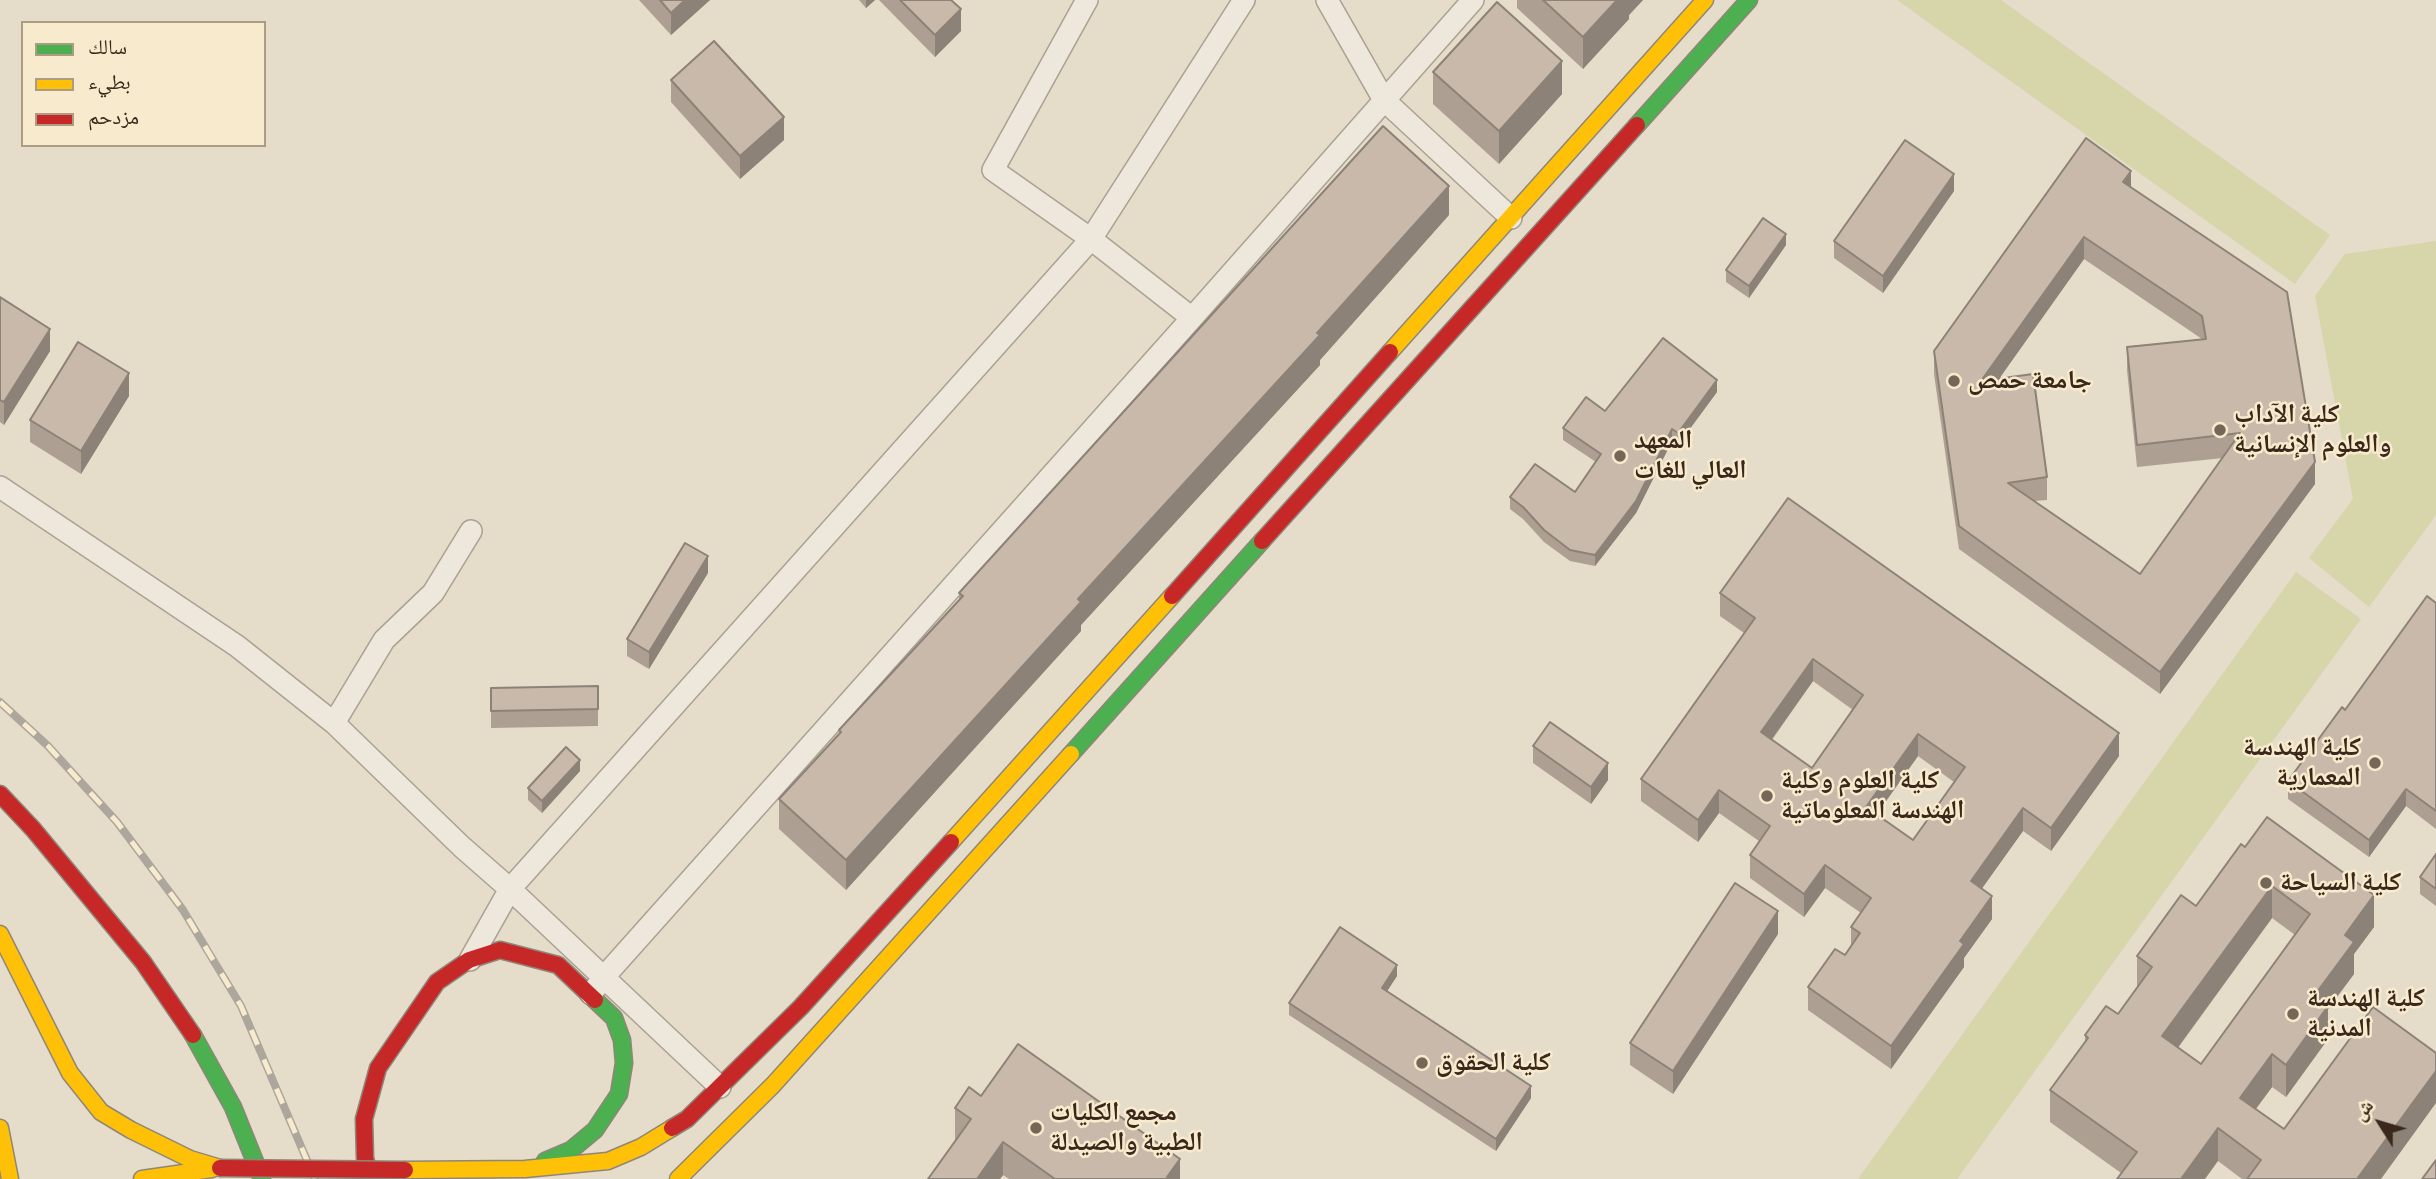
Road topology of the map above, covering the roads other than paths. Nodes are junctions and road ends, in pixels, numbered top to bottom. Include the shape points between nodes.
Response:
1 (1087, 0) edge
2 (1244, 0) edge
3 (1327, 0) edge
4 (1473, 0) edge
5 (1705, 0) edge
6 (1748, 0) edge
7 (1384, 100) junction
8 (1511, 218) junction
9 (1091, 239) junction
10 (1192, 318) junction
11 (0, 487) edge
12 (471, 531) dead end
13 (334, 723) junction
14 (0, 794) edge
15 (510, 889) junction
16 (0, 934) edge
17 (469, 960) junction
18 (597, 986) junction
19 (720, 1087) junction
20 (0, 1128) edge
21 (705, 1152) junction
22 (220, 1168) junction
23 (525, 1169) junction
24 (10, 1179) edge
25 (142, 1179) edge
26 (262, 1179) edge
27 (370, 1179) edge
28 (678, 1179) edge
29 (698, 1179) edge

1 - 9 street via 993,170
2 - 9 street
3 - 7 street
4 - 7 street
5 - 8 main road
6 - 21 main road via 773,1085
7 - 8 street
7 - 10 street
8 - 19 main road via 801,1007
9 - 10 street
9 - 15 street
10 - 18 street
11 - 13 street via 237,646
12 - 13 street via 433,593 384,640
13 - 15 street
14 - 26 main road via 143,962 188,1027 233,1107
15 - 17 street
15 - 18 street
16 - 22 main road via 70,1073 101,1112 190,1159
17 - 18 main road via 500,950 558,965
17 - 27 main road via 437,982 378,1068 364,1119
18 - 19 street
18 - 23 main road via 622,1040 619,1094 595,1130 571,1150
19 - 23 main road via 687,1119 608,1161
20 - 24 main road
21 - 28 main road
21 - 29 main road
22 - 23 main road, bridge
22 - 25 main road

